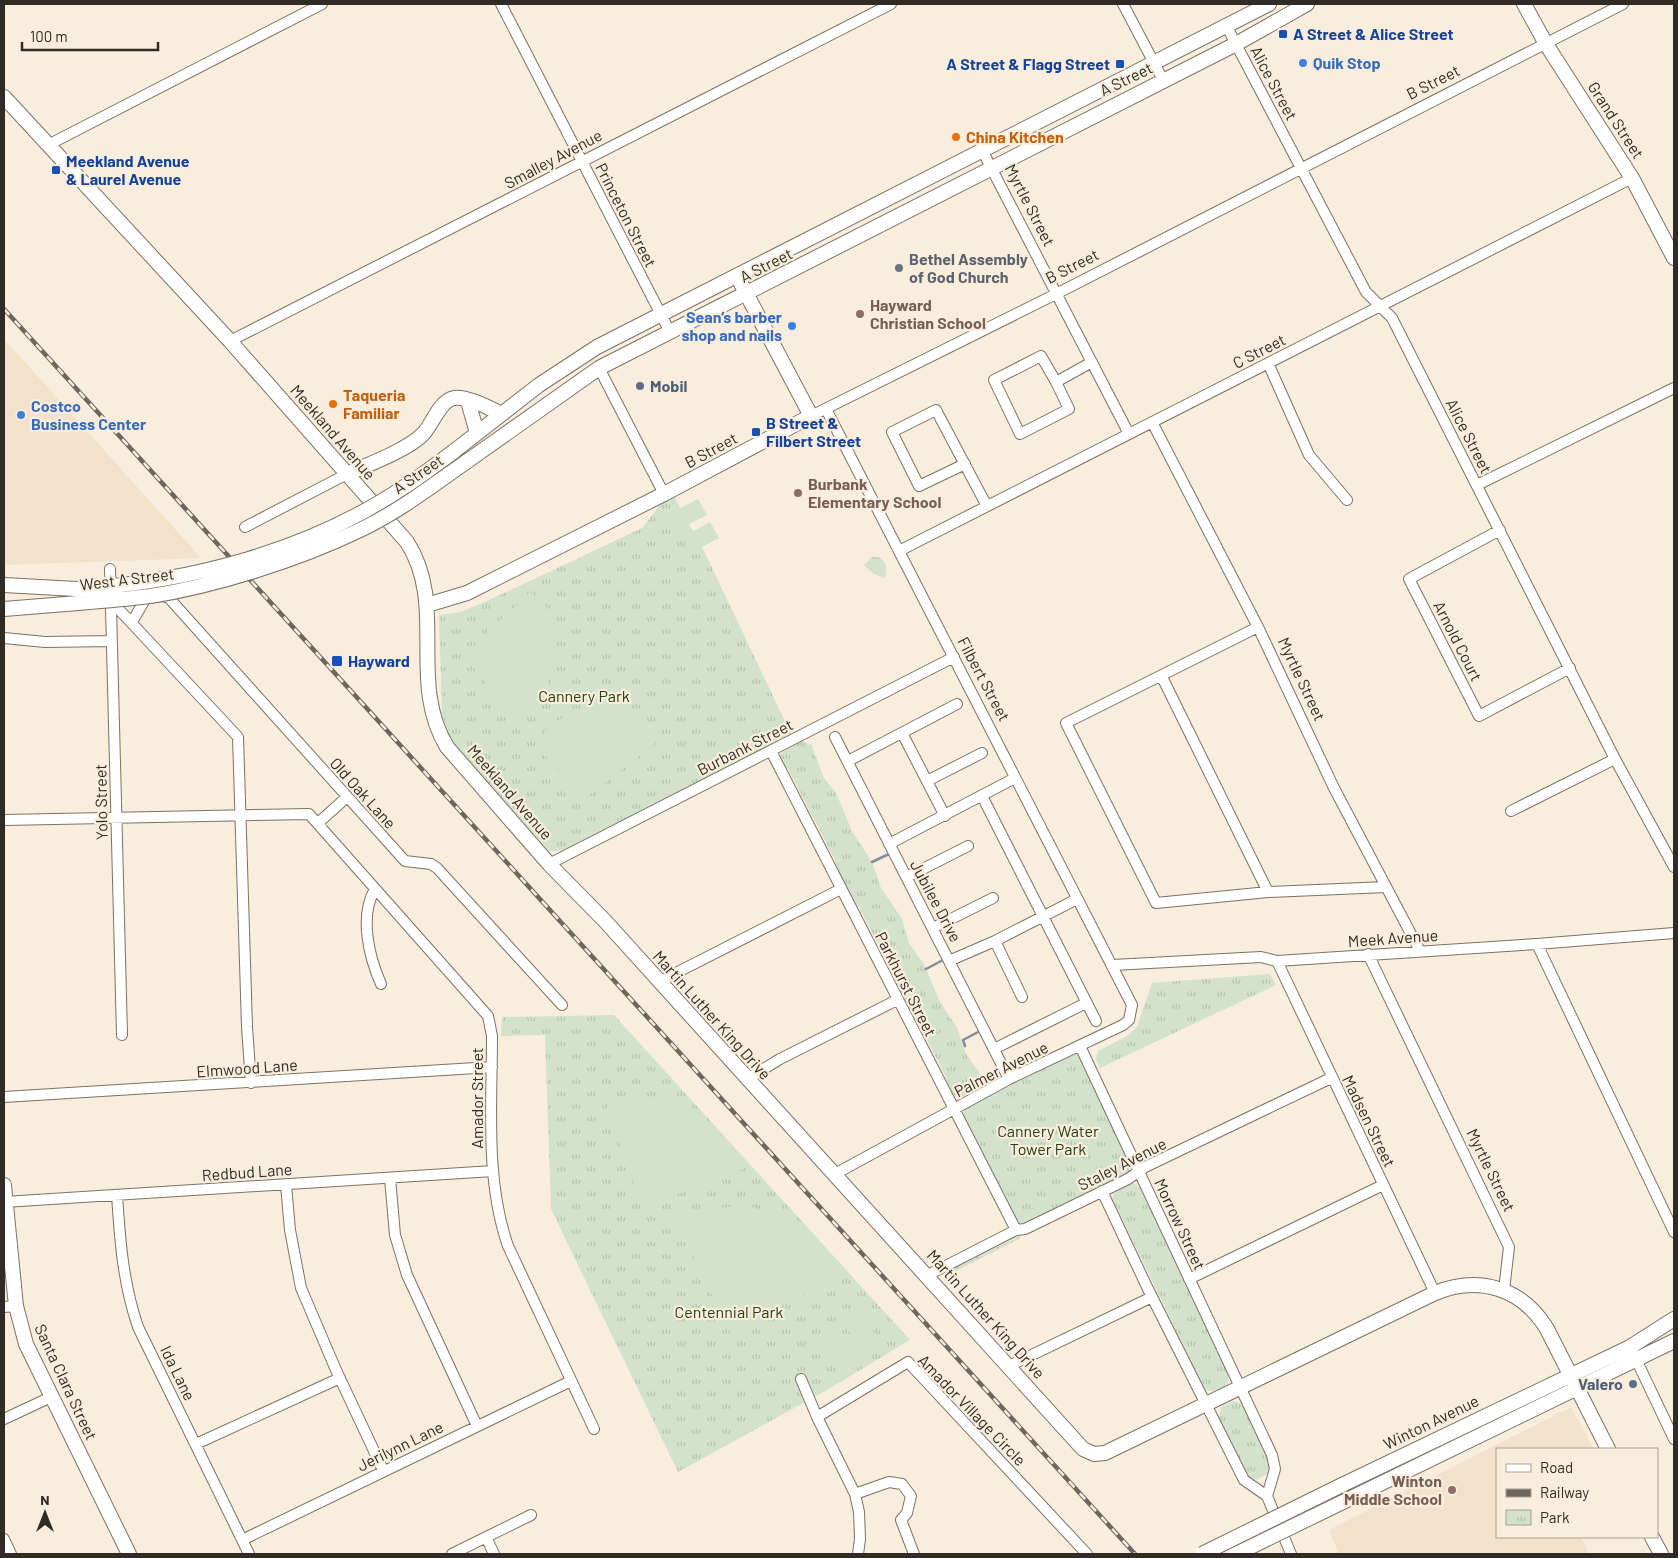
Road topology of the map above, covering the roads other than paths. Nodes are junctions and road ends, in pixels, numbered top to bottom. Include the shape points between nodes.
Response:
1 (322, 4) edge
2 (501, 4) edge
3 (891, 4) edge
4 (1123, 4) edge
5 (1269, 4) edge
6 (1307, 4) edge
7 (1524, 4) edge
8 (1623, 4) edge
9 (1226, 27) junction
10 (1236, 44) junction
11 (1546, 44) junction
12 (1154, 64) junction
13 (1163, 80) junction
14 (4, 96) edge
15 (48, 145) junction
16 (983, 152) junction
17 (581, 161) junction
18 (992, 168) junction
19 (1302, 168) junction
20 (1632, 178) junction
21 (1674, 258) edge
22 (737, 276) junction
23 (746, 294) junction
24 (1056, 294) junction
25 (1379, 306) junction
26 (659, 314) junction
27 (670, 332) junction
28 (230, 341) junction
29 (1092, 362) junction
30 (1268, 363) junction
31 (599, 368) junction
32 (1056, 382) junction
33 (1674, 388) edge
34 (468, 401) junction
35 (826, 409) junction
36 (501, 414) junction
37 (811, 416) junction
38 (1152, 422) junction
39 (477, 433) junction
40 (1129, 434) junction
41 (965, 464) junction
42 (347, 474) junction
43 (1477, 485) junction
44 (664, 494) junction
45 (1347, 500) dead end
46 (987, 506) junction
47 (246, 527) dead end
48 (1500, 530) junction
49 (899, 551) junction
50 (249, 565) junction
51 (110, 569) dead end
52 (4, 584) edge
53 (77, 596) junction
54 (146, 598) junction
55 (111, 601) junction
56 (427, 605) junction
57 (4, 609) edge
58 (132, 622) junction
59 (1258, 627) junction
60 (4, 638) edge
61 (112, 640) junction
62 (954, 657) junction
63 (1570, 668) junction
64 (1162, 677) junction
65 (957, 704) dead end
66 (902, 733) junction
67 (835, 737) dead end
68 (770, 751) junction
69 (982, 753) dead end
70 (1615, 759) junction
71 (848, 761) junction
72 (1015, 778) junction
73 (926, 781) junction
74 (982, 796) junction
75 (347, 797) junction
76 (1511, 811) dead end
77 (242, 816) junction
78 (945, 816) junction
79 (116, 819) junction
80 (4, 820) edge
81 (318, 823) junction
82 (889, 844) junction
83 (968, 846) dead end
84 (549, 864) junction
85 (1674, 867) edge
86 (907, 877) junction
87 (375, 888) junction
88 (841, 888) junction
89 (1386, 888) junction
90 (1268, 892) junction
91 (993, 898) dead end
92 (1077, 898) junction
93 (1043, 917) junction
94 (933, 928) junction
95 (1674, 932) edge
96 (995, 941) junction
97 (1537, 944) junction
98 (1420, 951) junction
99 (1368, 954) junction
100 (950, 960) junction
101 (1277, 961) junction
102 (1113, 965) junction
103 (381, 984) dead end
104 (660, 984) junction
105 (1022, 996) dead end
106 (897, 1000) junction
107 (1086, 1003) junction
108 (562, 1005) dead end
109 (1096, 1021) dead end
110 (122, 1035) dead end
111 (1080, 1046) junction
112 (994, 1049) junction
113 (492, 1067) junction
114 (1331, 1078) junction
115 (747, 1079) junction
116 (1009, 1079) junction
117 (252, 1082) junction
118 (4, 1097) edge
119 (955, 1110) junction
120 (493, 1171) junction
121 (1139, 1172) junction
122 (835, 1174) junction
123 (390, 1178) junction
124 (4, 1185) edge
125 (286, 1185) junction
126 (1383, 1185) junction
127 (1102, 1191) junction
128 (117, 1195) junction
129 (5, 1202) edge
130 (1016, 1230) junction
131 (1674, 1232) edge
132 (928, 1275) junction
133 (1189, 1279) junction
134 (1504, 1290) junction
135 (1435, 1293) junction
136 (1152, 1297) junction
137 (10, 1306) edge
138 (1674, 1319) edge
139 (1674, 1341) edge
140 (1630, 1347) junction
141 (1637, 1361) junction
142 (1009, 1366) junction
143 (1572, 1375) junction
144 (340, 1378) junction
145 (801, 1379) dead end
146 (571, 1381) junction
147 (1240, 1387) junction
148 (1578, 1388) junction
149 (51, 1397) junction
150 (1206, 1404) junction
151 (817, 1417) junction
152 (4, 1420) edge
153 (477, 1426) junction
154 (594, 1429) dead end
155 (1674, 1439) edge
156 (196, 1444) junction
157 (1608, 1448) edge
158 (383, 1470) junction
159 (855, 1494) junction
160 (1267, 1496) junction
161 (531, 1515) dead end
162 (486, 1537) junction
163 (1653, 1538) edge
164 (4, 1539) edge
165 (242, 1540) junction
166 (11, 1554) edge
167 (129, 1554) edge
168 (249, 1554) edge
169 (452, 1554) edge
170 (494, 1554) edge
171 (858, 1554) edge
172 (914, 1554) edge
173 (1087, 1554) edge
174 (1202, 1554) edge
175 (1236, 1554) edge
176 (1291, 1554) edge
177 (1661, 1554) edge

1 - 15 street
2 - 17 street, Princeton Street
3 - 17 street, Smalley Avenue
4 - 12 street
5 - 9 main road, A Street
6 - 10 main road, A Street
7 - 11 main road, Grand Street
8 - 11 street, B Street
9 - 10 street, Alice Street
9 - 12 main road, A Street
10 - 13 main road, A Street
10 - 19 street, Alice Street
11 - 19 street, B Street
11 - 20 main road, Grand Street
12 - 13 street
12 - 16 main road, A Street
13 - 18 main road, A Street
14 - 15 main road, Meekland Avenue
15 - 28 main road, Meekland Avenue
16 - 18 street, Myrtle Street
16 - 22 main road, A Street
17 - 26 street, Princeton Street
17 - 28 street, Smalley Avenue
18 - 23 main road, A Street
18 - 24 street, Myrtle Street
19 - 24 street, B Street
19 - 25 street, Alice Street via 1366,292
20 - 21 main road, Grand Street
20 - 25 street, C Street
22 - 23 main road
22 - 26 main road, A Street
23 - 27 main road, A Street
23 - 37 main road
24 - 29 street, Myrtle Street
24 - 35 street, B Street
25 - 30 street, C Street
25 - 43 street, Alice Street via 1392,318
26 - 27 street, Princeton Street
26 - 36 main road, A Street via 596,347
27 - 31 main road, A Street
28 - 42 main road, Meekland Avenue
29 - 32 street
29 - 40 street, Myrtle Street
30 - 38 street, C Street
30 - 45 street via 1309,455
31 - 44 street
31 - 50 main road, A Street, bridge via 413,499 360,530
32 - 32 street via 1041,356 994,380 1020,434 1069,409
33 - 43 street
34 - 36 main road, A Street
34 - 39 main road
34 - 42 main road, A Street via 450,399 414,442
35 - 37 street, B Street
35 - 49 street, Filbert Street
36 - 39 main road, A Street
37 - 44 main road, B Street
38 - 40 street, C Street
38 - 59 street, Myrtle Street
39 - 50 main road, A Street, bridge via 406,486 349,519
40 - 46 street, C Street
41 - 41 street via 936,410 892,432 919,486
41 - 46 street
42 - 47 street, A Street
42 - 56 main road, Meekland Avenue via 413,552 425,587
43 - 48 street, Alice Street
44 - 56 main road, B Street via 467,593
46 - 49 street, C Street
48 - 63 street, Alice Street
48 - 63 street, Arnold Court via 1409,578 1479,716
49 - 62 street, Filbert Street
50 - 53 main road, West A Street, bridge
51 - 55 street, Yolo Street
52 - 53 main road, West A Street
53 - 57 main road, West A Street
54 - 55 street, Old Oak Lane
54 - 58 street
54 - 75 street, Old Oak Lane via 169,598
55 - 58 street
55 - 61 street, Yolo Street
56 - 84 main road, Meekland Avenue via 427,689 438,733 475,781
58 - 77 street via 238,738
59 - 64 street
59 - 89 street, Myrtle Street via 1310,740
60 - 61 street via 45,642
61 - 79 street, Yolo Street
62 - 68 street, Burbank Street
62 - 72 street, Filbert Street
63 - 70 street, Alice Street
64 - 90 street
64 - 90 street via 1066,724 1156,903
65 - 66 street
66 - 71 street
66 - 73 street
67 - 71 street, Jubilee Drive
68 - 84 street, Burbank Street
68 - 88 street, Parkhurst Street
69 - 73 street
70 - 76 street
70 - 85 street, Alice Street
71 - 82 street, Jubilee Drive
72 - 74 street
72 - 92 street, Filbert Street
73 - 78 street
74 - 78 street
74 - 93 street
75 - 81 street
75 - 108 street, Old Oak Lane via 405,861 431,864 437,868
77 - 79 street
77 - 81 street, Amador Street via 309,814
77 - 117 street via 247,1027
78 - 82 street
79 - 80 street
79 - 110 street, Yolo Street
81 - 87 street, Amador Street
82 - 86 street, Jubilee Drive
83 - 86 street
84 - 104 main road, Martin Luther King Drive
86 - 94 street, Jubilee Drive
87 - 103 street via 369,902 368,937 371,959
87 - 113 street, Amador Street via 488,1016
88 - 104 street
88 - 106 street, Parkhurst Street
89 - 90 street
89 - 98 street, Myrtle Street
91 - 94 street
92 - 93 street
92 - 102 street, Filbert Street
93 - 96 street
93 - 107 street
94 - 100 street, Jubilee Drive
95 - 97 street, Meek Avenue
96 - 100 street
96 - 105 street
97 - 98 street, Meek Avenue
97 - 131 street
98 - 99 street, Meek Avenue
99 - 101 street, Meek Avenue
99 - 134 street, Myrtle Street via 1509,1247
100 - 112 street, Jubilee Drive
101 - 102 street, Meek Avenue via 1261,957
101 - 114 street, Madsen Street
102 - 111 street, Palmer Avenue via 1131,1001 1131,1016 1123,1025
104 - 115 main road, Martin Luther King Drive
106 - 115 street
106 - 119 street, Parkhurst Street
107 - 109 street
107 - 112 street
111 - 116 street, Palmer Avenue
111 - 121 street, Morrow Street
112 - 116 street, Jubilee Drive
113 - 117 street, Elmwood Lane
113 - 120 street, Amador Street
114 - 121 street, Staley Avenue
114 - 126 street, Madsen Street
115 - 122 main road, Martin Luther King Drive
116 - 119 street, Palmer Avenue
117 - 118 street, Elmwood Lane
119 - 122 street, Palmer Avenue
119 - 130 street, Parkhurst Street
120 - 123 street, Redbud Lane
120 - 146 street, Amador Street via 498,1215 508,1246
121 - 127 street, Staley Avenue
121 - 133 street, Morrow Street
122 - 132 main road, Martin Luther King Drive
123 - 125 street, Redbud Lane
123 - 153 street via 395,1235 406,1275
124 - 129 main road, Santa Clara Street
125 - 128 street, Redbud Lane
125 - 144 street via 290,1230 301,1288
126 - 133 street
126 - 135 street, Madsen Street
127 - 130 street, Staley Avenue via 1025,1229
127 - 136 street
128 - 129 street, Redbud Lane
128 - 156 street, Ida Lane via 120,1246 128,1296 138,1327
129 - 137 main road, Santa Clara Street
130 - 132 street, Staley Avenue
132 - 142 main road, Martin Luther King Drive
133 - 147 street, Morrow Street
134 - 135 main road, Martin Luther King Drive via 1470,1284
134 - 143 main road via 1537,1314
135 - 147 main road, Martin Luther King Drive
136 - 142 street
136 - 150 street
137 - 149 main road, Santa Clara Street
138 - 140 main road, Winton Avenue
139 - 141 main road, Winton Avenue
140 - 141 street
140 - 143 main road, Winton Avenue
141 - 148 main road, Winton Avenue
141 - 155 street
142 - 150 main road, Martin Luther King Drive via 1083,1449 1094,1454 1105,1454
143 - 148 main road
143 - 174 main road, Winton Avenue, bridge
144 - 156 street
144 - 158 street
145 - 151 street
146 - 153 street, Jerilynn Lane
146 - 154 street, Amador Street
147 - 150 main road, Martin Luther King Drive
147 - 160 street, Morrow Street via 1272,1455 1274,1469
148 - 157 main road
148 - 175 main road, Winton Avenue, bridge
149 - 152 street
149 - 167 main road, Santa Clara Street
150 - 160 street via 1244,1480
151 - 159 street
151 - 173 street, Amador Village Circle via 908,1362
153 - 158 street, Jerilynn Lane
156 - 165 street, Ida Lane
158 - 165 street, Jerilynn Lane
159 - 171 street via 859,1512
159 - 172 street via 889,1482 902,1484 910,1496 908,1513 901,1520 902,1527
160 - 176 street
161 - 162 street
162 - 169 street
162 - 170 street
163 - 177 main road
164 - 166 street
165 - 168 street, Ida Lane

